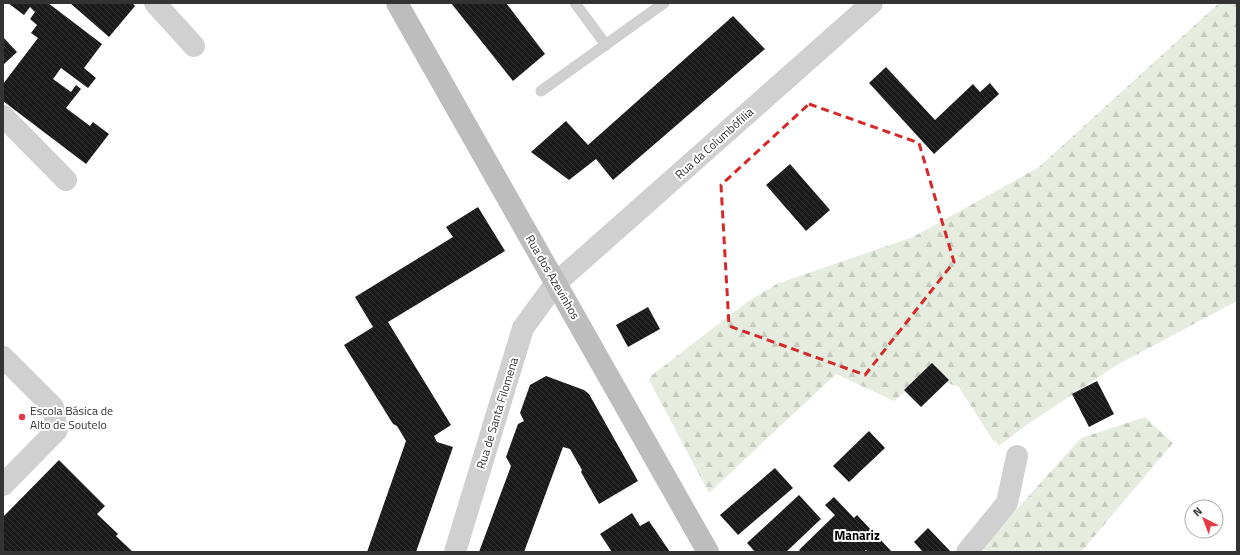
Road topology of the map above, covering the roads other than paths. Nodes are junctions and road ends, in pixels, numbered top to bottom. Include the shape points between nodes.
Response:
1 (155, 3) edge
2 (397, 3) edge
3 (575, 3) edge
4 (664, 3) edge
5 (872, 3) edge
6 (606, 45) junction
7 (194, 46) dead end
8 (541, 91) dead end
9 (3, 116) edge
10 (66, 180) dead end
11 (556, 283) junction
12 (3, 357) edge
13 (1017, 456) dead end
14 (3, 484) edge
15 (455, 552) edge
16 (708, 552) edge
17 (967, 552) edge

1 - 7 street
2 - 11 street, Rua dos Azevinhos
3 - 6 lane
4 - 6 lane
5 - 11 street, Rua da Columbófilia
6 - 8 lane
9 - 10 street
11 - 15 street, Rua de Santa Filomena via 523,328
11 - 16 street, Rua dos Azevinhos
12 - 14 street via 53,407 57,430
13 - 17 street via 1007,503

